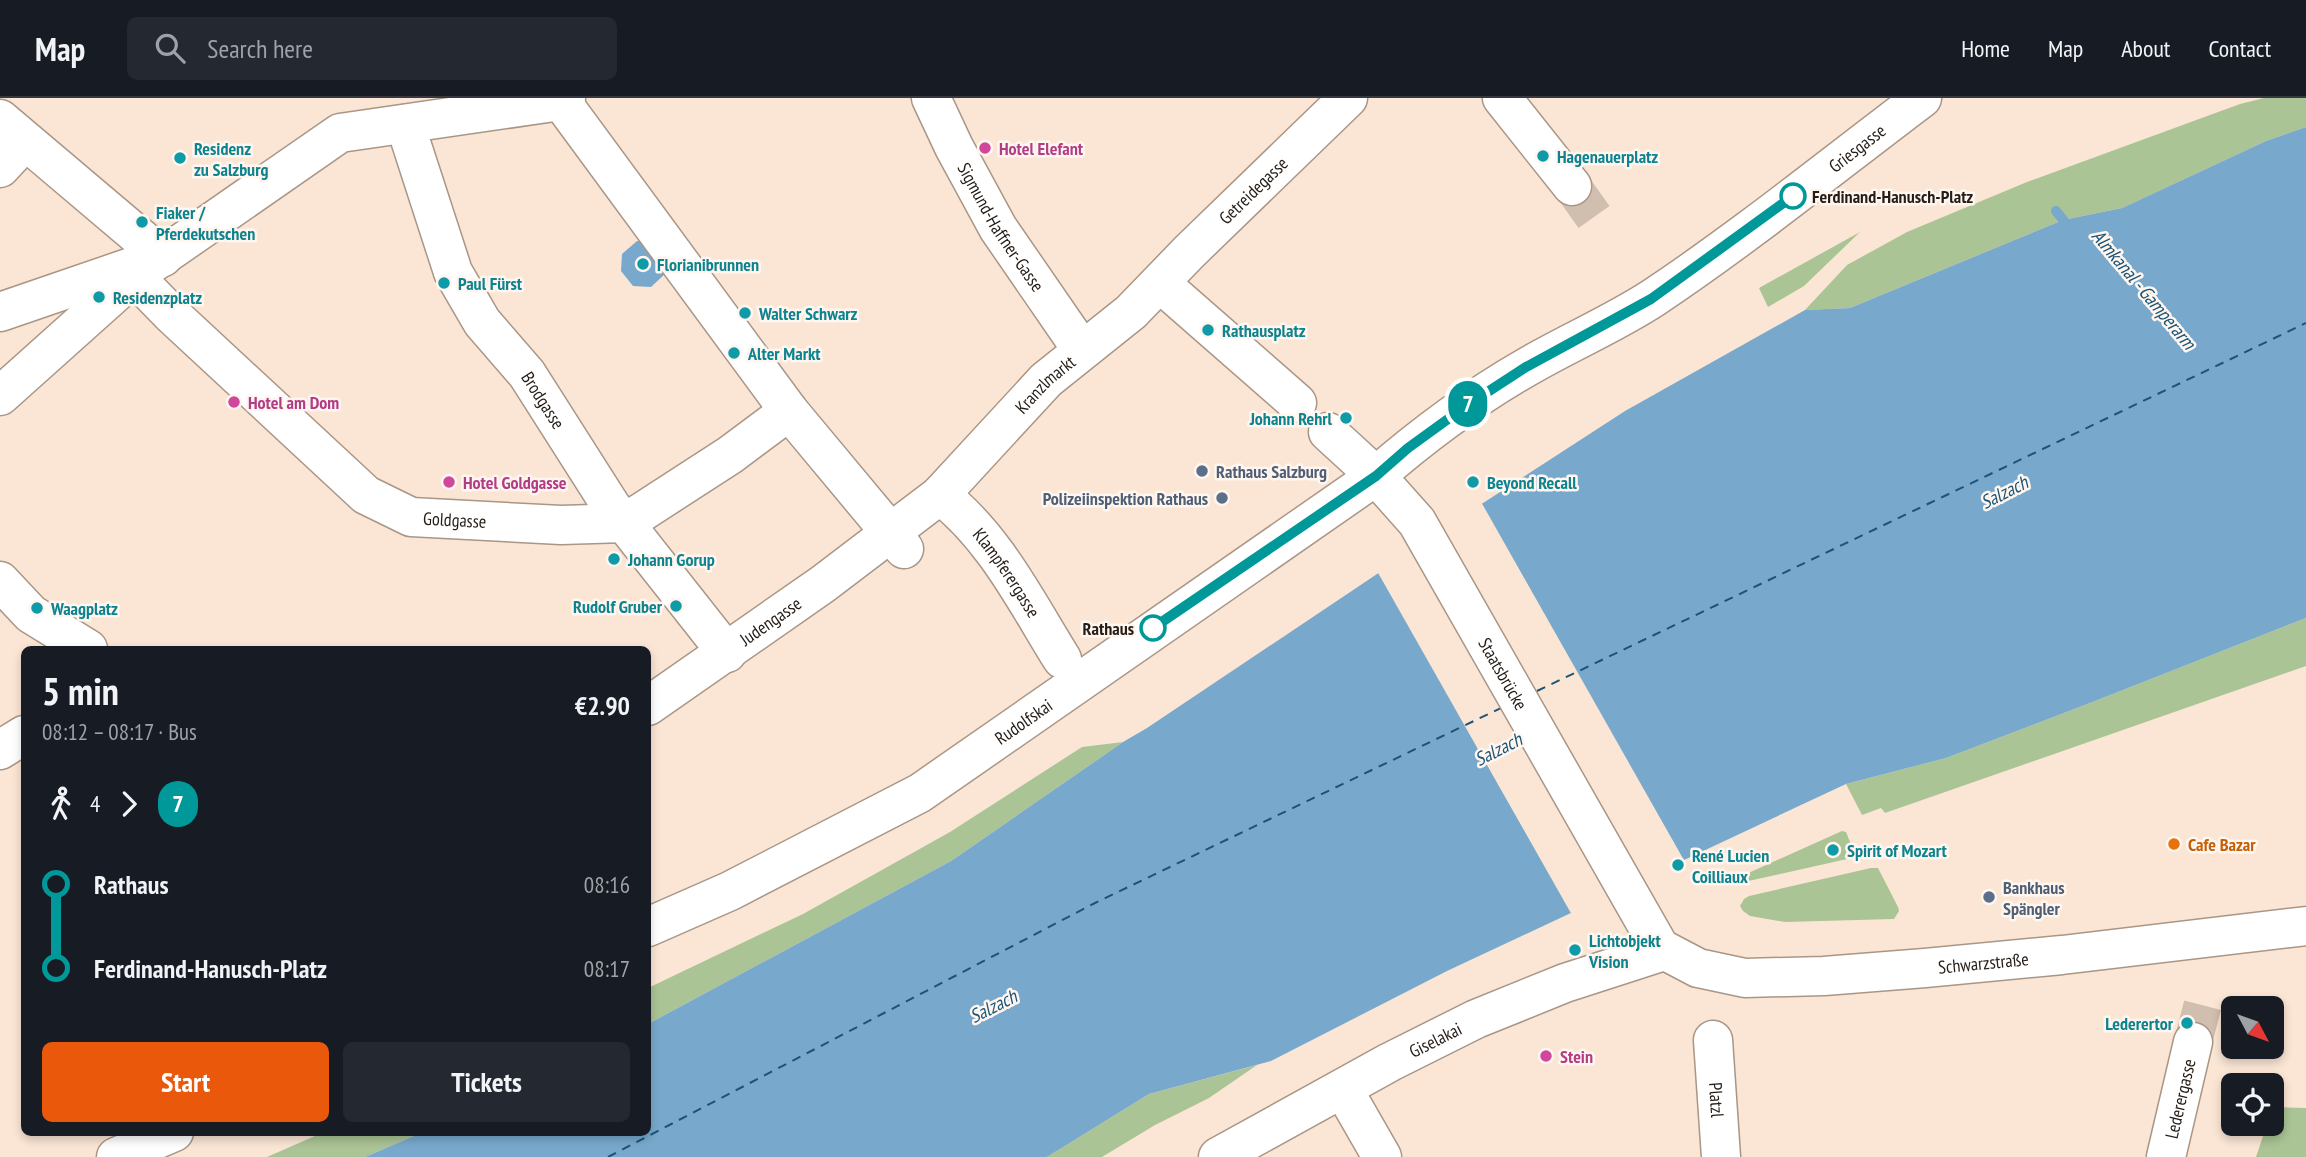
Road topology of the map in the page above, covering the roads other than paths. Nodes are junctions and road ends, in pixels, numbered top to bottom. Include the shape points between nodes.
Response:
1 (931, 98) edge
2 (1348, 98) edge
3 (1502, 98) edge
4 (1920, 99) edge
5 (564, 100) edge
6 (405, 124) junction
7 (8, 143) edge
8 (1572, 187) tunnel mouth
9 (148, 267) junction
10 (1160, 283) junction
11 (0, 312) edge
12 (1082, 350) junction
13 (0, 396) edge
14 (1297, 403) dead end
15 (789, 411) junction
16 (1328, 432) dead end
17 (1376, 476) junction
18 (940, 495) junction
19 (625, 523) junction
20 (898, 541) junction
21 (0, 582) edge
22 (83, 646) edge
23 (727, 653) junction
24 (1062, 660) dead end
25 (651, 704) edge
26 (21, 737) edge
27 (0, 750) edge
28 (651, 926) edge
29 (2306, 926) edge
30 (1664, 951) junction
31 (1713, 1040) dead end
32 (2193, 1042) tunnel mouth
33 (1343, 1088) junction
34 (165, 1136) edge
35 (116, 1157) edge
36 (1218, 1157) edge
37 (1382, 1157) edge
38 (1721, 1157) edge
39 (2166, 1157) edge

1 - 12 street, Sigmund-Haffner-Gasse via 998,228
2 - 10 street, Getreidegasse
3 - 8 street
4 - 17 street, Griesgasse via 1651,299 1526,367 1408,448
5 - 6 street
5 - 15 street
6 - 9 street via 340,133
6 - 19 street, Brodgasse via 453,272 482,322 527,374
7 - 9 street
9 - 11 street
9 - 13 street
9 - 19 street, Goldgasse via 181,324 366,495 411,517 561,525
10 - 12 street, Kranzlmarkt
10 - 14 street
12 - 18 street, Kranzlmarkt via 1046,380
15 - 19 street
15 - 20 street
16 - 17 street
17 - 28 street, Rudolfskai via 920,793 730,891
17 - 30 street, Staatsbrücke via 1417,522
18 - 20 street
18 - 24 street, Klampferergasse via 958,509 996,555
19 - 23 street, Brodgasse
20 - 23 street, Judengasse
21 - 22 street via 31,614
23 - 25 street, Judengasse
26 - 27 street
29 - 30 street, Schwarzstraße via 2049,956 1811,976 1745,978 1698,968
30 - 33 street, Giselakai via 1505,1006
31 - 38 street, Platzl
32 - 39 street, Lederergasse
33 - 36 street, Giselakai
33 - 37 street
34 - 35 street

